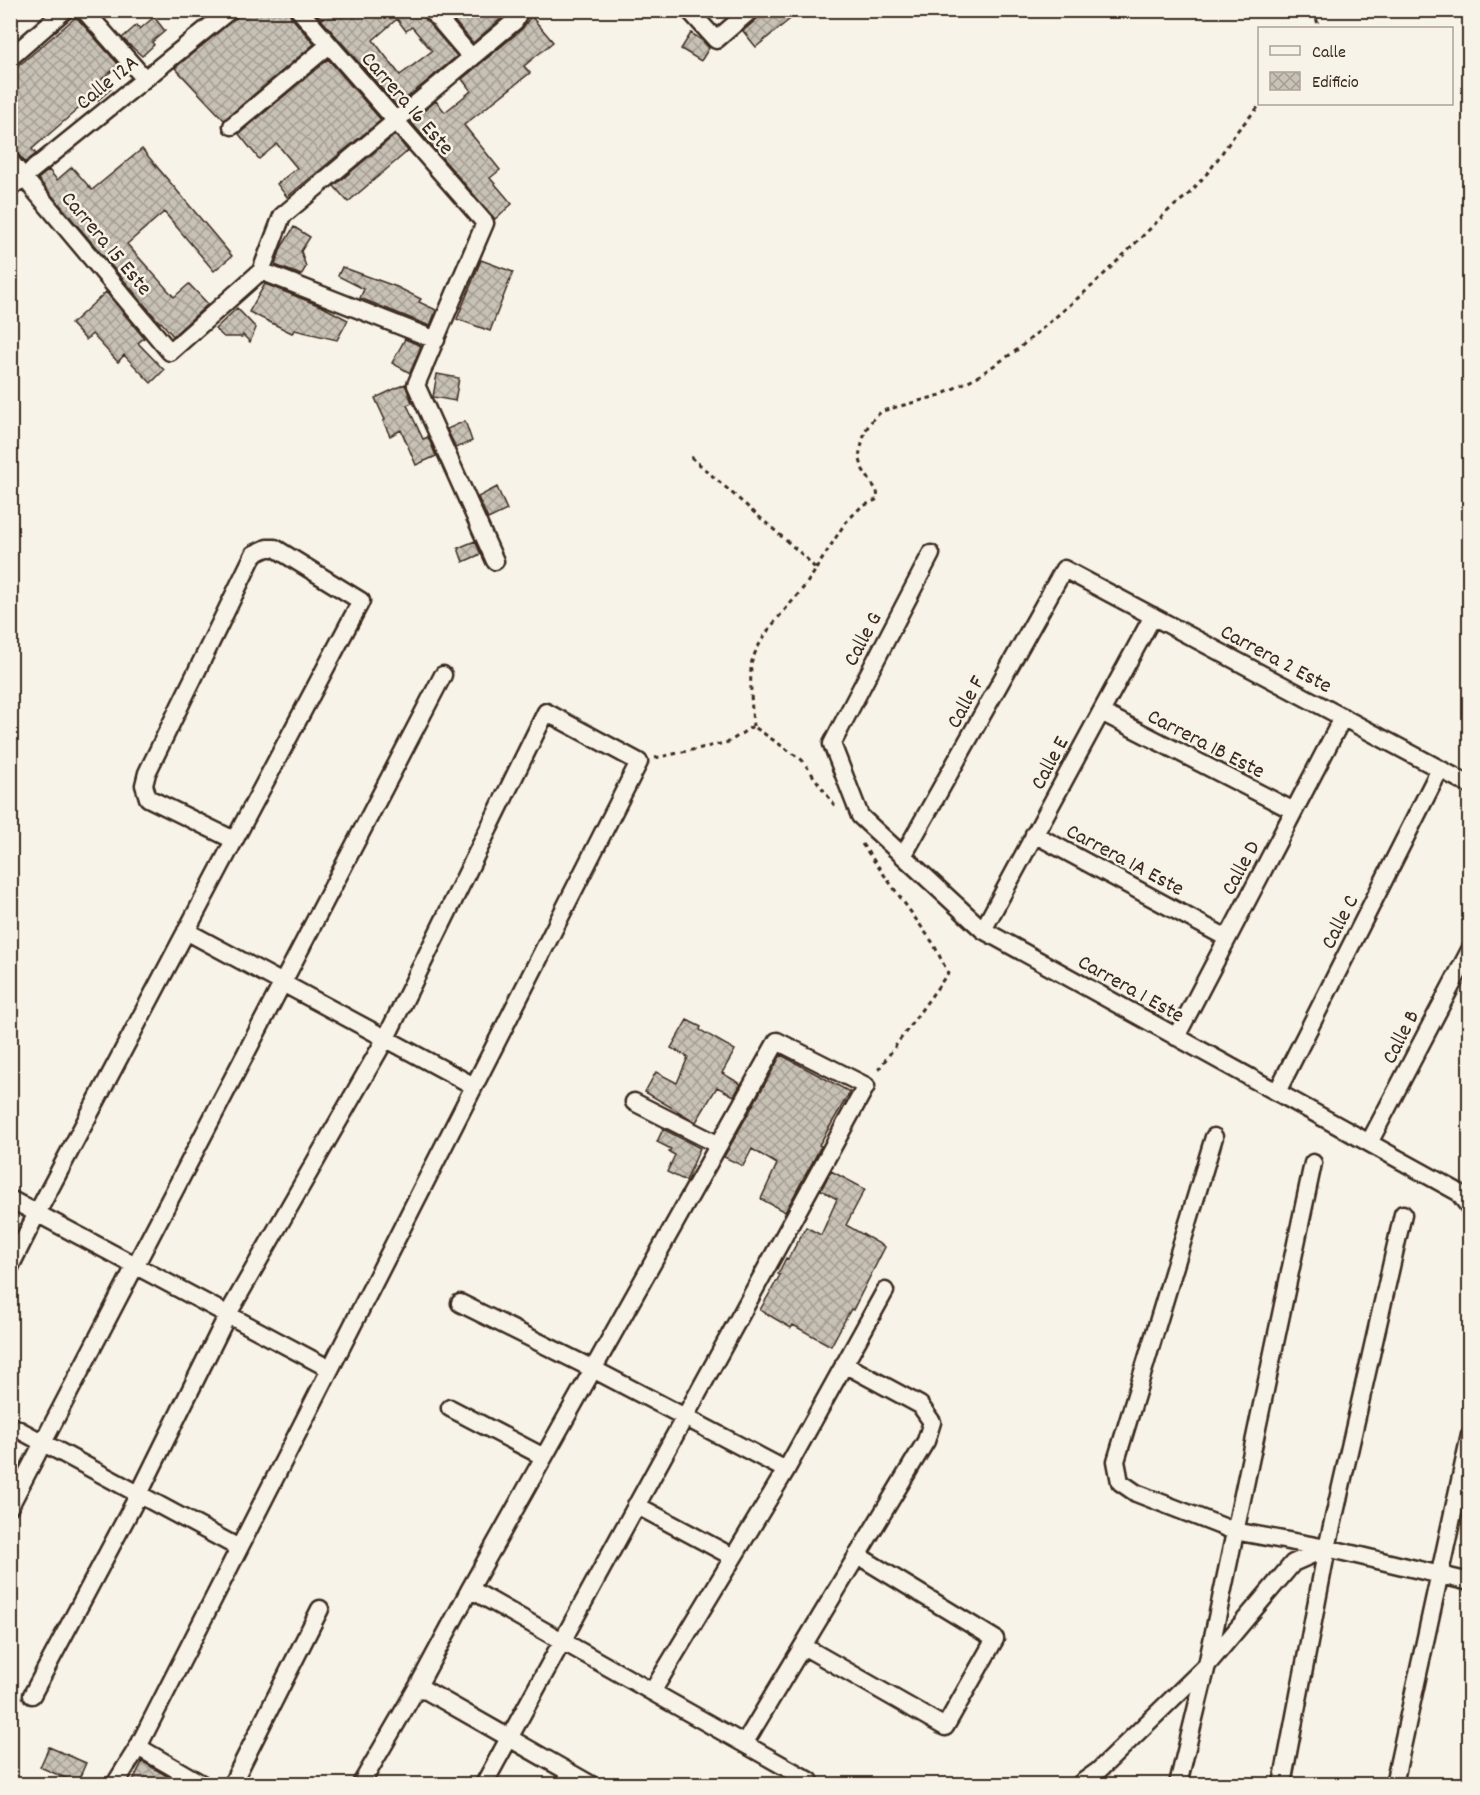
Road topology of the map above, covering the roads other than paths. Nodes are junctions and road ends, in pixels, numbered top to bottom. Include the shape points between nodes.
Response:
1 (65, 10) edge
2 (84, 10) edge
3 (230, 10) edge
4 (299, 10) edge
5 (431, 10) edge
6 (519, 10) edge
7 (689, 10) edge
8 (751, 10) edge
9 (329, 45) junction
10 (10, 58) edge
11 (472, 58) junction
12 (145, 79) junction
13 (396, 121) junction
14 (232, 126) dead end
15 (10, 161) edge
16 (17, 182) edge
17 (261, 271) junction
18 (436, 340) junction
19 (931, 554) dead end
20 (495, 561) dead end
21 (1064, 568) joint
22 (1153, 616) junction
23 (443, 675) dead end
24 (1101, 712) junction
25 (1343, 717) junction
26 (832, 744) joint
27 (1440, 769) junction
28 (1470, 785) edge
29 (1294, 811) junction
30 (1034, 834) junction
31 (234, 840) junction
32 (903, 856) junction
33 (983, 930) junction
34 (186, 931) junction
35 (1227, 938) junction
36 (1470, 950) edge
37 (283, 981) junction
38 (1176, 1037) junction
39 (386, 1038) junction
40 (474, 1086) junction
41 (1277, 1092) junction
42 (634, 1102) dead end
43 (1214, 1137) dead end
44 (1369, 1143) junction
45 (718, 1145) junction
46 (1313, 1163) dead end
47 (10, 1199) edge
48 (1470, 1208) edge
49 (37, 1213) junction
50 (1403, 1214) dead end
51 (135, 1265) junction
52 (10, 1267) edge
53 (885, 1291) dead end
54 (460, 1303) dead end
55 (228, 1314) junction
56 (844, 1364) junction
57 (330, 1369) junction
58 (593, 1369) junction
59 (450, 1408) dead end
60 (684, 1417) junction
61 (10, 1425) edge
62 (1470, 1435) edge
63 (44, 1443) junction
64 (544, 1457) junction
65 (786, 1470) junction
66 (139, 1494) junction
67 (636, 1505) junction
68 (10, 1506) edge
69 (1234, 1531) junction
70 (239, 1548) junction
71 (1327, 1548) junction
72 (857, 1556) junction
73 (734, 1557) junction
74 (1440, 1575) junction
75 (1470, 1582) edge
76 (470, 1589) junction
77 (320, 1609) dead end
78 (561, 1641) junction
79 (803, 1646) junction
80 (1207, 1665) junction
81 (418, 1686) junction
82 (652, 1692) junction
83 (32, 1695) dead end
84 (511, 1739) junction
85 (744, 1744) junction
86 (138, 1747) junction
87 (810, 1781) dead end
88 (115, 1785) edge
89 (202, 1785) edge
90 (232, 1785) edge
91 (361, 1785) edge
92 (484, 1785) edge
93 (590, 1785) edge
94 (1080, 1785) edge
95 (1178, 1785) edge
96 (1282, 1785) edge
97 (1394, 1785) edge

1 - 10 street
2 - 12 street
3 - 12 street, Calle 12A
4 - 9 street, Carrera 16 Este
5 - 11 street
6 - 11 street via 515,21
7 - 8 street via 716,40
9 - 13 street, Carrera 16 Este
9 - 14 street
11 - 13 street
12 - 16 street, Calle 12A
13 - 17 street via 282,216
13 - 18 street, Carrera 16 Este via 485,223
15 - 16 street, Carrera 15 Este
16 - 17 street, Carrera 15 Este via 170,352
17 - 18 street
18 - 20 street via 416,385
19 - 26 street, Calle G
21 - 22 street, Carrera 2 Este
21 - 32 street, Calle F
22 - 24 street, Calle E
22 - 25 street, Carrera 2 Este
23 - 37 street
24 - 29 street, Carrera 1B Este
24 - 30 street, Calle E
25 - 27 street, Carrera 2 Este
25 - 29 street, Calle D
26 - 32 street, Carrera 1 Este via 860,816
27 - 28 street, Carrera 2 Este
27 - 41 street, Calle C
29 - 35 street, Calle D
30 - 33 street, Calle E
30 - 35 street, Carrera 1A Este
31 - 31 street via 148,798 144,785 255,554 275,548 361,601
31 - 34 street
32 - 33 street, Carrera 1 Este
33 - 38 street, Carrera 1 Este
34 - 37 street
34 - 49 street
35 - 38 street, Calle D
36 - 44 street, Calle B
37 - 39 street
37 - 51 street
38 - 41 street, Carrera 1 Este
39 - 40 street
39 - 40 street via 546,712 639,762
39 - 55 street
40 - 57 street
41 - 44 street, Carrera 1 Este
42 - 45 street
43 - 69 street via 1116,1461 1120,1482 1136,1492
44 - 48 street, Carrera 1 Este via 1458,1192
45 - 58 street
45 - 60 street via 777,1041 866,1086
46 - 69 street
47 - 49 street
49 - 51 street
49 - 52 street
50 - 71 street
51 - 55 street
51 - 63 street
53 - 56 street
54 - 58 street
55 - 57 street
55 - 66 street
56 - 65 street
56 - 72 street via 920,1406 932,1422 926,1441
57 - 70 street
58 - 60 street
58 - 64 street
59 - 64 street
60 - 65 street
60 - 67 street
61 - 63 street
62 - 74 street
63 - 66 street
63 - 68 street
64 - 76 street
65 - 73 street
66 - 70 street
66 - 83 street
67 - 73 street
67 - 78 street
69 - 71 street
69 - 80 street
70 - 86 street
71 - 74 street
71 - 80 street via 1293,1563
71 - 96 street
72 - 79 street
72 - 79 street via 995,1639 945,1727
73 - 82 street
74 - 75 street
74 - 97 street
76 - 78 street
76 - 81 street
77 - 90 street
78 - 82 street
78 - 84 street
79 - 85 street
80 - 94 street
80 - 95 street
81 - 84 street
81 - 91 street
82 - 85 street
84 - 92 street
84 - 93 street
85 - 87 street
86 - 88 street
86 - 89 street

